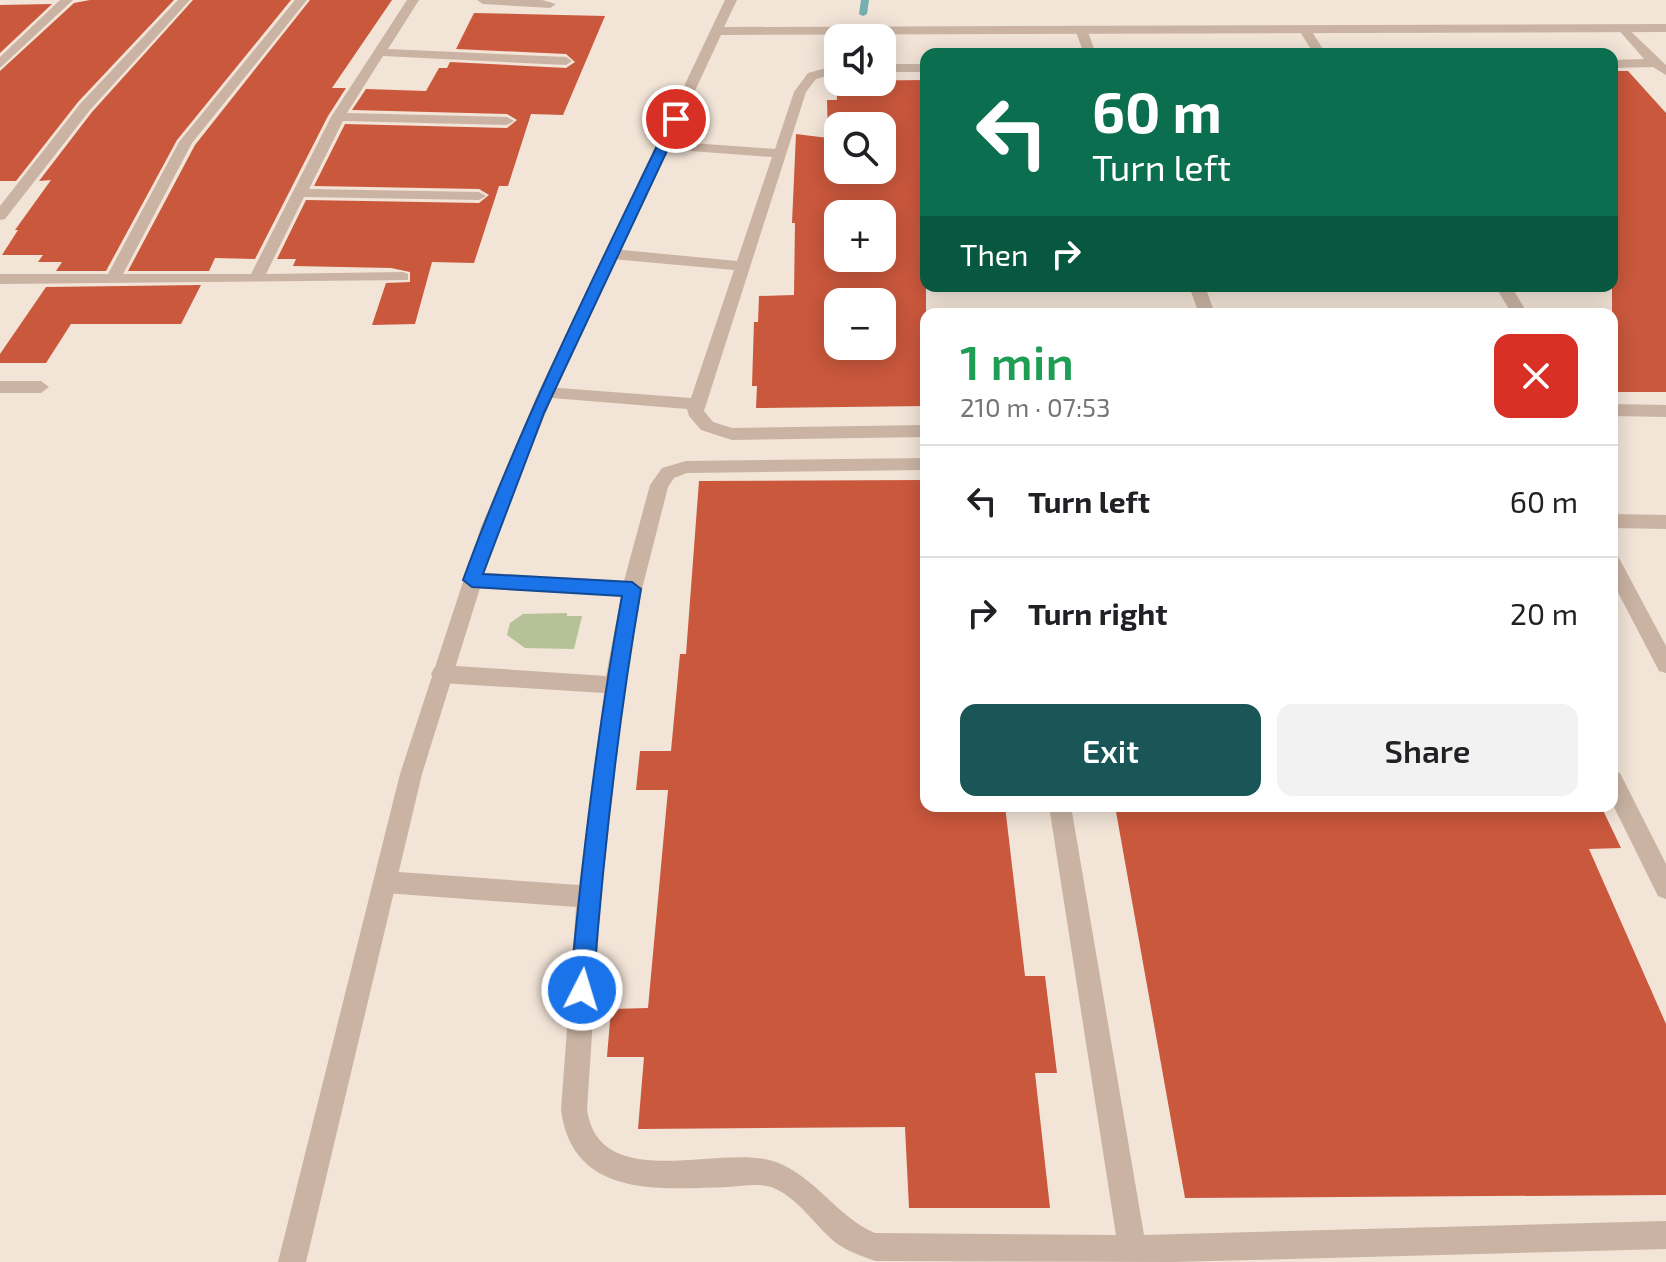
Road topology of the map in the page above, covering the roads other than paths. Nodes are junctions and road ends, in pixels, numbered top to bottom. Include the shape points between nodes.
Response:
1 (67, 0) edge
2 (184, 0) edge
3 (301, 0) edge
4 (413, 0) edge
5 (483, 0) edge
6 (731, 0) edge
7 (550, 4) dead end
8 (1623, 28) junction
9 (1666, 28) edge
10 (1305, 30) junction
11 (719, 31) junction
12 (1082, 32) junction
13 (1088, 48) edge
14 (1316, 48) edge
15 (379, 52) junction
16 (6, 53) edge
17 (566, 61) dead end
18 (1653, 63) junction
19 (0, 64) edge
20 (1618, 64) edge
21 (896, 68) edge
22 (920, 68) edge
23 (824, 71) edge
24 (1666, 71) edge
25 (338, 117) junction
26 (507, 121) dead end
27 (664, 145) junction
28 (779, 153) junction
29 (299, 193) junction
30 (479, 196) dead end
31 (0, 216) edge
32 (612, 254) junction
33 (742, 266) junction
34 (403, 277) dead end
35 (0, 279) edge
36 (113, 279) junction
37 (256, 279) junction
38 (0, 387) edge
39 (41, 387) dead end
40 (546, 393) junction
41 (696, 404) junction
42 (1618, 410) edge
43 (1666, 411) edge
44 (920, 431) edge
45 (920, 464) edge
46 (1618, 521) edge
47 (1666, 522) edge
48 (472, 580) junction
49 (1618, 585) edge
50 (632, 589) junction
51 (1666, 665) edge
52 (441, 674) junction
53 (615, 685) junction
54 (1618, 792) edge
55 (1061, 812) edge
56 (385, 882) junction
57 (1666, 888) edge
58 (589, 897) junction
59 (1666, 1235) edge
60 (1132, 1249) junction
61 (292, 1262) edge

1 - 16 street
2 - 31 street via 85,107
3 - 36 street via 186,142
4 - 15 street
5 - 7 street
6 - 11 street
8 - 9 street
8 - 10 street
8 - 18 street
10 - 12 street
10 - 14 street
11 - 12 street
11 - 27 street
12 - 13 street
15 - 17 street
15 - 25 street
16 - 19 street
18 - 20 street
18 - 24 street
21 - 22 street
23 - 28 street via 806,81
25 - 26 street
25 - 29 street
27 - 28 street
27 - 32 street
28 - 33 street
29 - 30 street
29 - 37 street
32 - 33 street
32 - 40 street
33 - 41 street
34 - 37 street
35 - 36 street
36 - 37 street
38 - 39 street
40 - 41 street
40 - 48 street
41 - 44 street via 695,412 707,426 732,434
42 - 43 street
45 - 50 street via 686,467 668,473 659,485
46 - 47 street
48 - 50 street
48 - 52 street
49 - 51 street
50 - 53 street
52 - 53 street
52 - 56 street
53 - 58 street
54 - 57 street
55 - 60 street
56 - 58 street
56 - 61 street
58 - 60 street via 574,1110 576,1128 597,1158 633,1171 767,1172 802,1189 844,1231 875,1247
59 - 60 street

